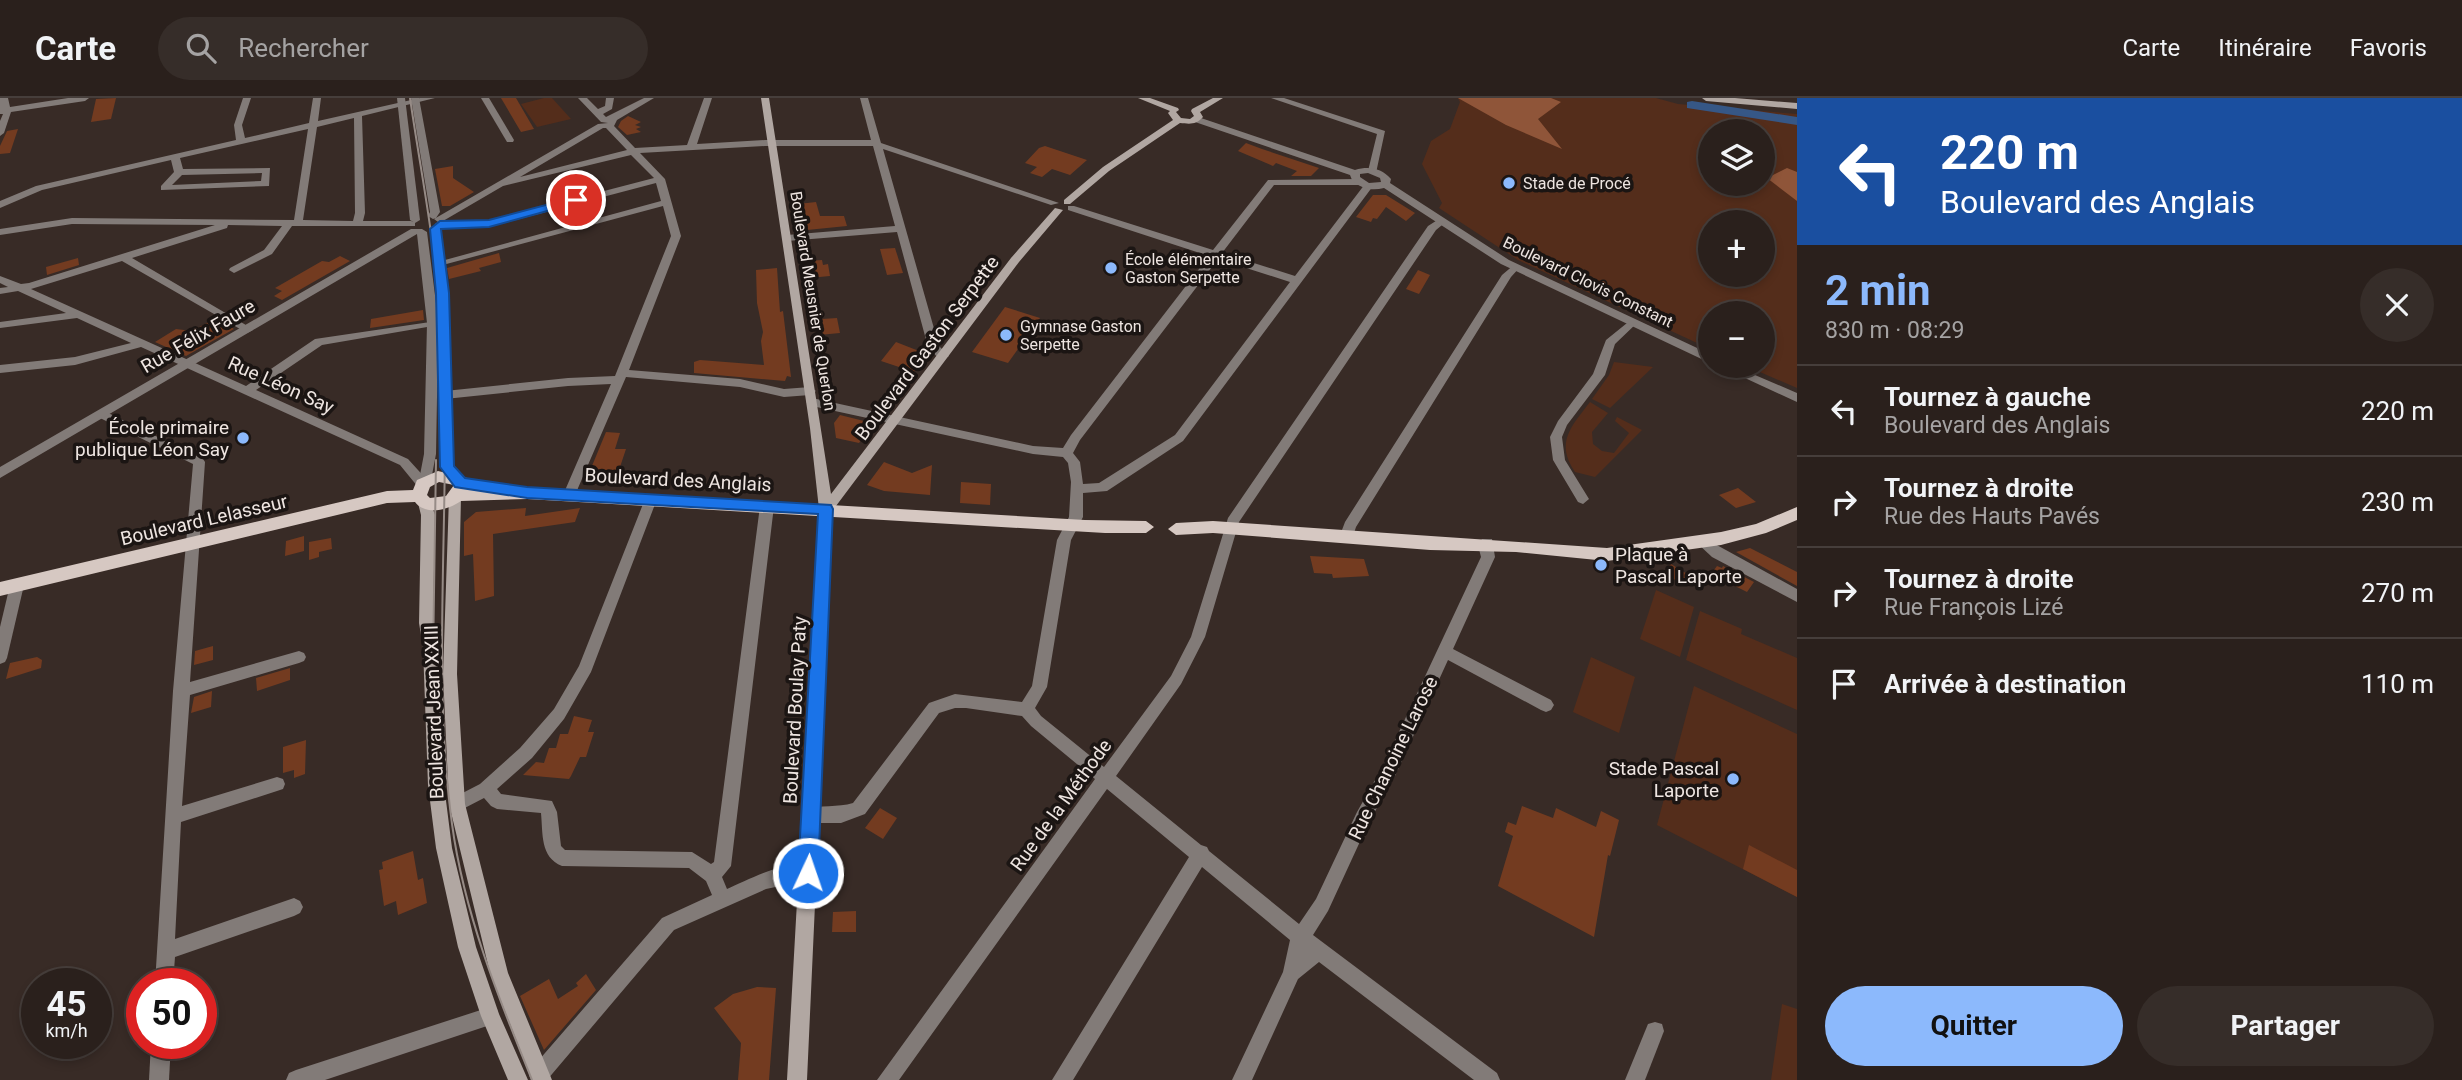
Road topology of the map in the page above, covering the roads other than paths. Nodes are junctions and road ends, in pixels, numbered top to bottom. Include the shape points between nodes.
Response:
1 (4, 98) edge
2 (85, 98) edge
3 (247, 98) edge
4 (317, 98) edge
5 (431, 98) edge
6 (485, 98) edge
7 (582, 98) edge
8 (610, 98) edge
9 (650, 98) edge
10 (708, 98) edge
11 (765, 98) edge
12 (864, 98) edge
13 (1142, 98) edge
14 (1219, 98) edge
15 (1275, 98) edge
16 (1706, 98) edge
17 (1725, 99) edge
18 (408, 101) edge
19 (1795, 103) edge
20 (4, 111) edge
21 (358, 115) junction
22 (1176, 115) junction
23 (1196, 115) junction
24 (604, 121) junction
25 (313, 125) junction
26 (0, 133) edge
27 (694, 137) junction
28 (510, 140) dead end
29 (241, 141) junction
30 (772, 142) junction
31 (877, 143) junction
32 (691, 148) junction
33 (654, 150) junction
34 (635, 151) junction
35 (175, 157) junction
36 (529, 167) junction
37 (1373, 171) junction
38 (178, 172) junction
39 (548, 173) junction
40 (660, 179) junction
41 (1360, 180) junction
42 (500, 184) junction
43 (1385, 184) junction
44 (667, 202) junction
45 (0, 205) edge
46 (1063, 206) junction
47 (1442, 221) junction
48 (230, 222) junction
49 (437, 222) junction
50 (293, 223) junction
51 (357, 223) junction
52 (416, 227) junction
53 (901, 229) junction
54 (0, 232) edge
55 (787, 238) junction
56 (1214, 255) junction
57 (125, 258) junction
58 (439, 263) junction
59 (1515, 267) junction
60 (234, 270) dead end
61 (0, 279) edge
62 (1298, 281) junction
63 (20, 288) junction
64 (0, 291) edge
65 (77, 315) junction
66 (1632, 322) junction
67 (433, 323) junction
68 (0, 325) edge
69 (247, 330) junction
70 (139, 344) junction
71 (1698, 353) edge
72 (943, 356) junction
73 (187, 365) junction
74 (0, 369) edge
75 (620, 377) junction
76 (1752, 378) edge
77 (247, 391) junction
78 (445, 395) junction
79 (811, 396) junction
80 (1797, 398) edge
81 (102, 414) junction
82 (897, 419) junction
83 (1067, 453) junction
84 (428, 462) junction
85 (410, 469) junction
86 (0, 472) edge
87 (456, 488) junction
88 (1077, 489) junction
89 (424, 491) junction
90 (569, 495) junction
91 (651, 499) junction
92 (1583, 499) dead end
93 (766, 506) junction
94 (825, 509) junction
95 (1797, 513) edge
96 (1072, 523) junction
97 (1229, 532) junction
98 (1346, 538) junction
99 (1704, 543) junction
100 (192, 544) junction
101 (1486, 546) junction
102 (8, 587) edge
103 (1797, 596) edge
104 (1445, 652) junction
105 (299, 657) dead end
106 (0, 659) edge
107 (181, 691) junction
108 (1546, 705) dead end
109 (1026, 709) junction
110 (1106, 778) junction
111 (277, 784) dead end
112 (486, 789) junction
113 (457, 804) junction
114 (811, 815) junction
115 (173, 817) junction
116 (1201, 853) junction
117 (808, 873) junction
118 (712, 875) junction
119 (723, 899) junction
120 (294, 907) dead end
121 (1310, 943) junction
122 (166, 951) junction
123 (165, 968) edge
124 (490, 1016) junction
125 (1655, 1031) dead end
126 (160, 1059) edge
127 (541, 1078) edge
128 (159, 1080) edge
129 (296, 1080) edge
130 (518, 1080) edge
131 (797, 1080) edge
132 (887, 1080) edge
133 (1062, 1080) edge
134 (1242, 1080) edge
135 (1490, 1080) edge
136 (1635, 1080) edge

1 - 20 street
2 - 20 street
3 - 29 street via 238,125
4 - 25 street
5 - 18 street
6 - 28 street
7 - 24 street
8 - 24 street
9 - 24 street
10 - 27 street
11 - 30 main road, Boulevard Meusnier de Querlon
12 - 31 street
13 - 22 main road
14 - 23 main road
15 - 37 street via 1382,133
16 - 17 main road
17 - 19 main road
18 - 21 street
18 - 49 street
18 - 52 street
20 - 26 street
21 - 25 street
21 - 51 street
22 - 23 main road
22 - 46 main road, Boulevard Gaston Serpette
23 - 41 street
24 - 34 street
24 - 36 street
25 - 29 street
25 - 50 street
27 - 32 street
27 - 33 street
29 - 35 street
30 - 31 street
30 - 32 street
30 - 55 main road, Boulevard Meusnier de Querlon
31 - 46 street
31 - 53 street
32 - 33 street
33 - 34 street
34 - 39 street
34 - 40 street
35 - 38 street
35 - 45 street via 39,188
36 - 39 street
36 - 42 street
37 - 41 street
37 - 43 street, Boulevard Clovis Constant via 1385,176
38 - 38 street via 213,169 267,170 266,184 164,188
39 - 42 street
40 - 44 street
40 - 49 street via 489,224
41 - 43 street
41 - 56 street via 1271,182
41 - 62 street
42 - 49 street
43 - 47 street, Boulevard Clovis Constant
44 - 58 street
44 - 75 street via 677,236
46 - 56 street
46 - 72 main road, Boulevard Gaston Serpette
47 - 59 street, Boulevard Clovis Constant
47 - 97 street, Rue de la Méthode via 1432,228
48 - 50 street
48 - 54 street via 72,221
48 - 57 street
49 - 52 street
49 - 58 street
50 - 51 street
50 - 60 street via 268,252
51 - 52 street
52 - 67 street
52 - 69 street, Rue Félix Faure
53 - 55 street
53 - 72 street via 934,347
55 - 79 main road, Boulevard Meusnier de Querlon
56 - 62 street
56 - 83 street
57 - 63 street
57 - 69 street
58 - 78 street
59 - 66 street, Boulevard Clovis Constant
59 - 98 street
61 - 63 street, Rue Léon Say
62 - 88 street via 1179,438 1102,488
63 - 64 street
63 - 65 street, Rue Léon Say
65 - 68 street
65 - 70 street, Rue Léon Say
66 - 71 street, Boulevard Clovis Constant
66 - 92 street via 1610,343 1599,375 1556,437 1559,460
67 - 77 street via 319,342
67 - 84 street
69 - 73 street, Rue Félix Faure
70 - 73 street, Rue Léon Say
70 - 74 street via 75,361
72 - 82 main road, Boulevard Gaston Serpette
73 - 77 street, Rue Léon Say
73 - 81 street, Rue Félix Faure
75 - 78 street
75 - 79 street via 740,383
75 - 90 street
76 - 80 street
77 - 85 street, Rue Léon Say
78 - 87 street via 446,464
79 - 82 street
79 - 94 main road, Boulevard Meusnier de Querlon
81 - 86 street, Rue Félix Faure
81 - 100 street via 199,462
82 - 83 street via 1033,450
82 - 94 main road, Boulevard Gaston Serpette
83 - 88 street via 1074,463
84 - 85 street
84 - 89 street
85 - 89 street, Rue Léon Say
87 - 89 main road via 439,476
87 - 89 main road via 438,504
87 - 90 main road, Boulevard des Anglais
87 - 113 main road, Boulevard Jean XXIII via 450,674
88 - 96 street
89 - 100 main road, Boulevard Lelasseur
89 - 124 main road, Boulevard Jean XXIII via 428,514 426,623 439,817 457,913
90 - 91 main road, Boulevard des Anglais
91 - 93 main road, Boulevard des Anglais
91 - 112 street via 586,667 559,714 526,753
93 - 94 main road, Boulevard des Anglais
93 - 118 street via 722,866
94 - 96 main road, Boulevard des Anglais
94 - 114 main road, Boulevard Boulay Paty
95 - 99 main road, Boulevard des Anglais
96 - 97 main road, Boulevard des Anglais
96 - 109 street via 1064,540 1039,687
97 - 98 main road, Boulevard des Anglais
97 - 110 street, Rue de la Méthode via 1187,660
98 - 101 main road, Boulevard des Anglais
99 - 101 main road, Boulevard des Anglais via 1624,554
99 - 103 street
100 - 102 main road, Boulevard Lelasseur
100 - 107 street
101 - 104 street, Rue Chanoine Larose via 1488,557
102 - 106 street
104 - 108 street
104 - 121 street, Rue Chanoine Larose
105 - 107 street
107 - 115 street
109 - 110 street
109 - 114 street via 940,703 859,809 841,815
110 - 116 street
110 - 132 street, Rue de la Méthode
111 - 115 street
112 - 113 street
112 - 118 street via 496,801 546,806 553,850 562,858 692,860
113 - 127 main road, Boulevard Jean XXIII via 504,990
114 - 117 main road, Boulevard Boulay Paty
115 - 122 street
116 - 121 street
116 - 133 street
117 - 119 street via 764,881
117 - 131 main road, Boulevard Boulay Paty
118 - 119 street
119 - 127 street via 668,924
120 - 122 street
121 - 134 street, Rue Chanoine Larose via 1309,960 1292,973
121 - 135 street
122 - 123 street
124 - 129 street
124 - 130 main road, Boulevard Jean XXIII
125 - 136 street
126 - 128 street

